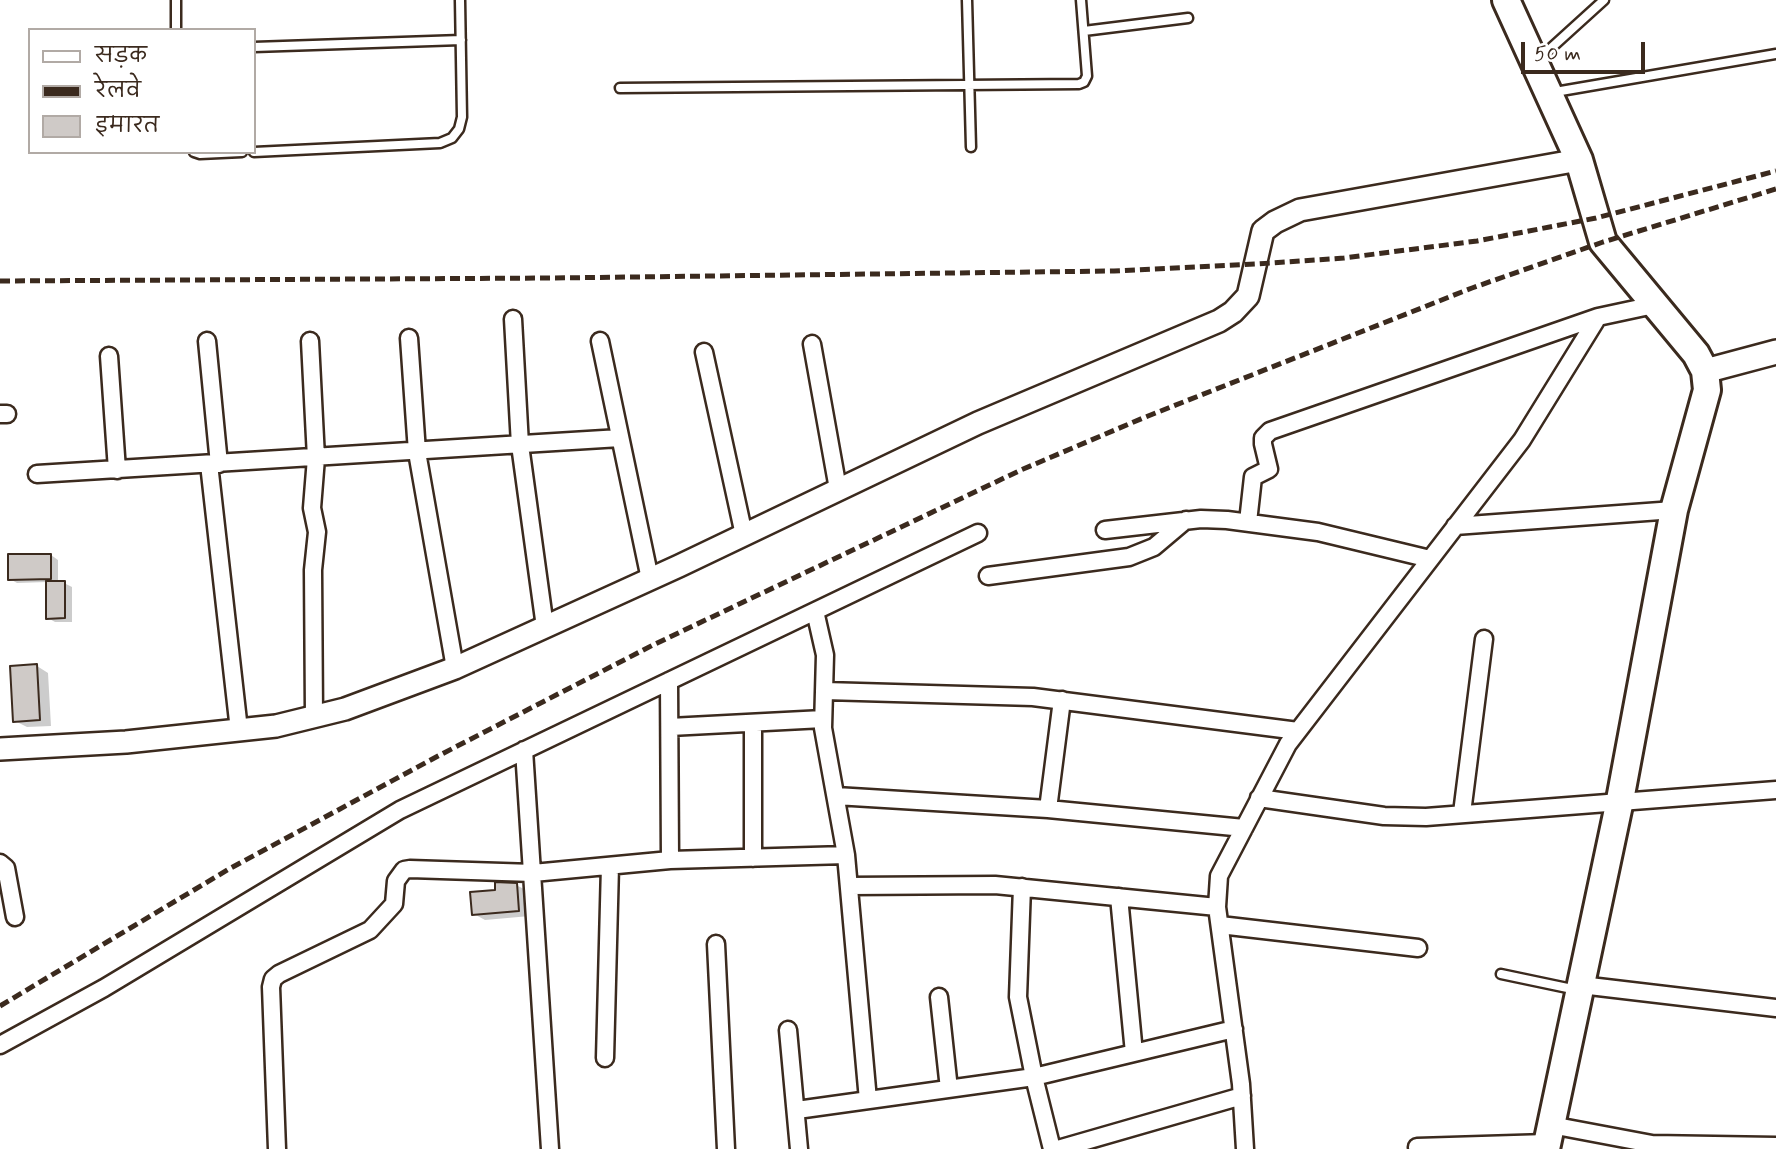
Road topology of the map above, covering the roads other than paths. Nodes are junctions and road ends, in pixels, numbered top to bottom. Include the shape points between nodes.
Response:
1 (176, 0) edge
2 (460, 0) edge
3 (967, 0) edge
4 (1081, 0) edge
5 (1506, 0) edge
6 (1604, 0) edge
7 (1188, 18) dead end
8 (176, 28) edge
9 (1084, 31) junction
10 (461, 40) junction
11 (256, 47) edge
12 (1776, 54) edge
13 (1534, 63) junction
14 (969, 84) junction
15 (620, 88) dead end
16 (1548, 94) junction
17 (971, 147) dead end
18 (256, 152) edge
19 (1579, 160) junction
20 (1654, 305) junction
21 (1598, 317) junction
22 (513, 319) dead end
23 (409, 338) dead end
24 (207, 341) dead end
25 (310, 341) dead end
26 (600, 341) dead end
27 (811, 344) dead end
28 (705, 352) dead end
29 (109, 356) dead end
30 (1771, 356) edge
31 (1705, 371) junction
32 (620, 438) junction
33 (520, 445) junction
34 (417, 452) junction
35 (316, 458) junction
36 (214, 464) junction
37 (117, 470) junction
38 (37, 474) dead end
39 (838, 489) junction
40 (1674, 510) junction
41 (1186, 520) junction
42 (1248, 523) junction
43 (1455, 526) junction
44 (1105, 530) dead end
45 (978, 533) dead end
46 (744, 535) junction
47 (1430, 559) junction
48 (988, 576) dead end
49 (650, 579) junction
50 (815, 611) junction
51 (545, 627) junction
52 (1484, 639) dead end
53 (456, 668) junction
54 (668, 681) junction
55 (825, 691) junction
56 (1062, 700) junction
57 (314, 716) junction
58 (823, 719) junction
59 (753, 723) junction
60 (670, 727) junction
61 (239, 730) junction
62 (1298, 731) junction
63 (0, 748) edge
64 (524, 750) junction
65 (1776, 790) edge
66 (836, 796) junction
67 (1259, 798) junction
68 (1620, 800) junction
69 (1048, 808) junction
70 (1462, 814) junction
71 (1244, 828) junction
72 (846, 855) junction
73 (753, 858) junction
74 (670, 860) junction
75 (0, 863) edge
76 (610, 866) junction
77 (533, 873) junction
78 (849, 886) junction
79 (1021, 887) junction
80 (1119, 897) junction
81 (1217, 907) junction
82 (16, 917) dead end
83 (1220, 925) junction
84 (716, 944) dead end
85 (1418, 948) dead end
86 (1501, 974) dead end
87 (1580, 988) junction
88 (939, 997) dead end
89 (1776, 1007) edge
90 (1234, 1029) junction
91 (788, 1030) dead end
92 (0, 1045) edge
93 (1134, 1053) junction
94 (605, 1058) dead end
95 (1034, 1077) junction
96 (949, 1089) junction
97 (1242, 1096) junction
98 (868, 1100) junction
99 (797, 1110) junction
100 (1548, 1139) edge
101 (1776, 1146) edge
102 (1417, 1147) edge
103 (277, 1149) edge
104 (550, 1149) edge
105 (726, 1149) edge
106 (799, 1149) edge
107 (1055, 1149) edge
108 (1245, 1149) edge

1 - 8 lane
2 - 10 lane
3 - 14 lane
4 - 9 lane
5 - 13 main road
6 - 13 lane
7 - 9 lane
9 - 14 lane via 1084,82
10 - 11 lane
10 - 18 lane via 462,117 452,138 440,143
12 - 16 lane
13 - 16 main road
14 - 15 lane
14 - 17 lane
16 - 19 main road
19 - 20 main road via 1603,242
19 - 39 street via 1300,210 1263,231 1248,296 1219,321 978,423
20 - 21 street
20 - 31 main road
21 - 42 street via 1270,431 1263,438 1269,469 1253,477
21 - 43 street via 1530,429
22 - 33 street
23 - 34 street
24 - 36 street
25 - 35 street
26 - 32 street
27 - 39 street
28 - 46 street
29 - 37 street
30 - 31 main road
31 - 40 main road via 1707,390
32 - 33 street
32 - 49 street
33 - 34 street
33 - 51 street
34 - 35 street
34 - 53 street
35 - 36 street
35 - 57 street via 312,508 317,532
36 - 37 street
36 - 61 street
37 - 38 street
39 - 46 street
40 - 43 street
40 - 68 main road
41 - 42 street
41 - 44 street
41 - 48 street via 1154,547 1129,557
42 - 47 street via 1318,531
43 - 47 street
45 - 50 street
46 - 49 street
47 - 62 street
49 - 51 street
50 - 54 street
50 - 55 street via 825,655
51 - 53 street
52 - 70 street
53 - 57 street
54 - 60 street
54 - 64 street
55 - 56 street
55 - 58 street
56 - 62 street
56 - 69 street
57 - 61 street
58 - 59 street
58 - 66 street
59 - 60 street
59 - 73 street
60 - 74 street
61 - 63 street
62 - 67 street
64 - 77 street
64 - 92 street via 400,810 104,988
65 - 68 street
66 - 69 street
66 - 72 street
67 - 70 street via 1384,816
67 - 71 street
68 - 70 street
68 - 87 main road
69 - 71 street
71 - 81 street via 1219,876
72 - 73 street
72 - 78 street
73 - 74 street
74 - 76 street
75 - 82 street via 6,869
76 - 77 street
76 - 94 street
77 - 103 street via 404,870 396,881 394,904 370,930 273,979
77 - 104 street
78 - 79 street
78 - 98 street
79 - 80 street
79 - 95 street via 1018,997
80 - 81 street
80 - 93 street
81 - 83 street
83 - 85 street
83 - 90 street
84 - 105 street
86 - 87 lane
87 - 89 street
87 - 100 main road
88 - 96 street
90 - 93 street
90 - 97 street
91 - 99 street
93 - 95 street
95 - 96 street
95 - 107 street
96 - 98 street
97 - 107 street
97 - 108 street
98 - 99 street
99 - 106 street
100 - 101 street
100 - 102 street

